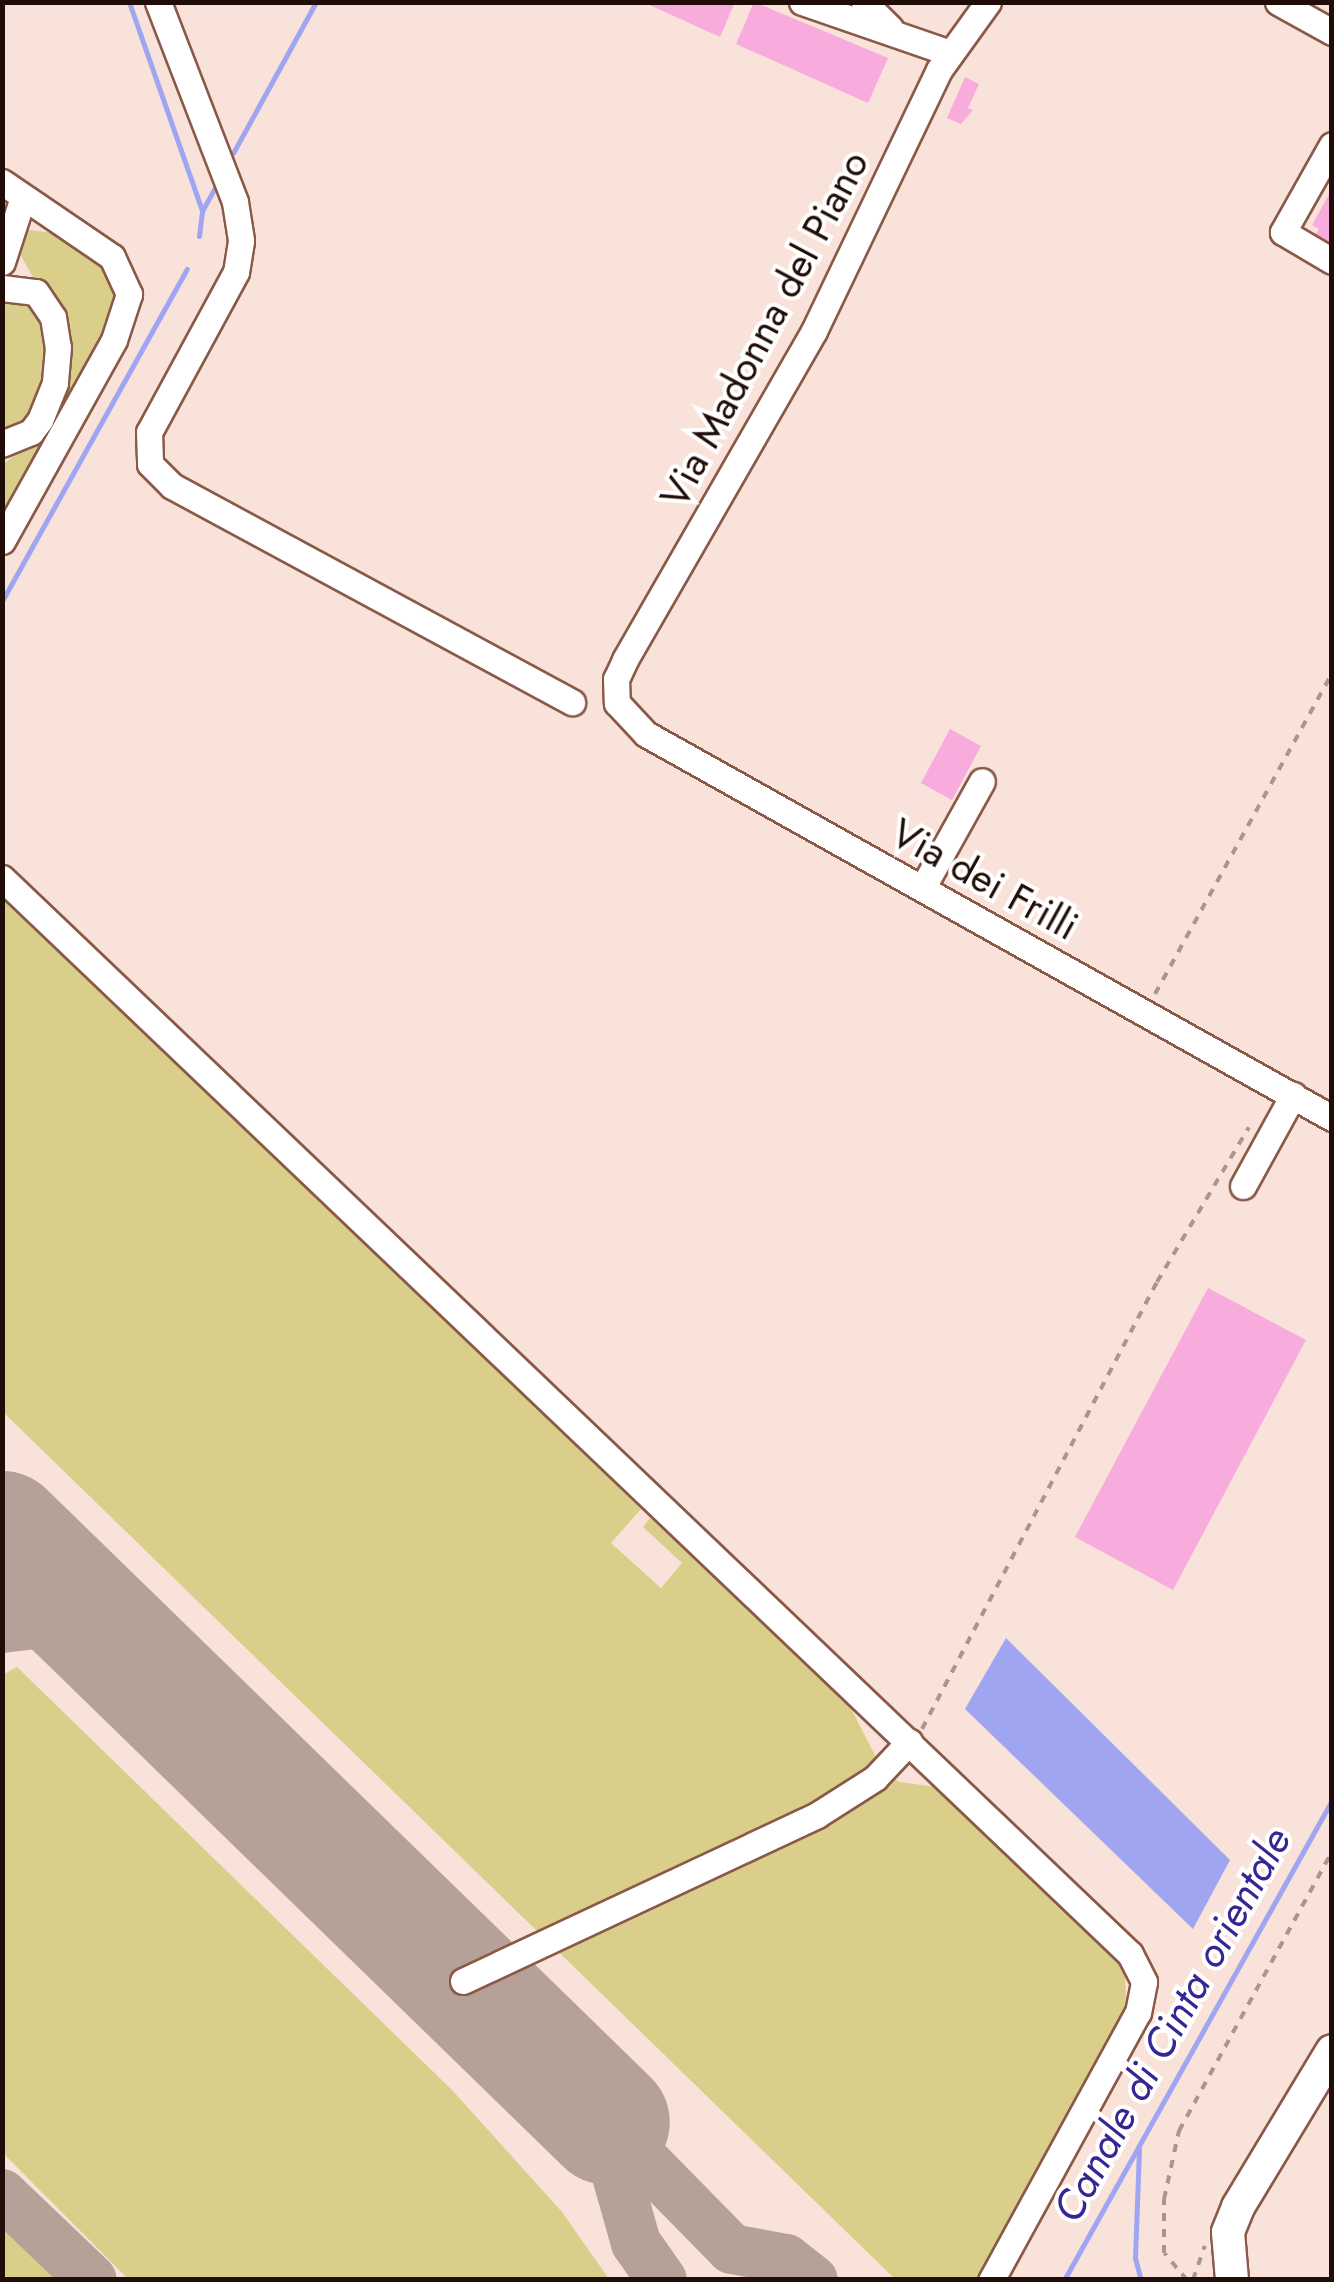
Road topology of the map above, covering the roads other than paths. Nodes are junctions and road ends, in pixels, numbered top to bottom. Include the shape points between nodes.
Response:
1 (158, 2) edge
2 (802, 2) edge
3 (864, 2) edge
4 (988, 2) edge
5 (1278, 2) edge
6 (890, 28) junction
7 (1332, 32) edge
8 (950, 54) junction
9 (1332, 145) edge
10 (13, 189) edge
11 (1332, 261) edge
12 (2, 262) edge
13 (2, 288) edge
14 (2, 444) edge
15 (2, 541) edge
16 (615, 695) joint
17 (572, 702) dead end
18 (982, 781) dead end
19 (2, 878) edge
20 (923, 887) junction
21 (1293, 1095) junction
22 (1332, 1118) edge
23 (1243, 1186) dead end
24 (915, 1736) junction
25 (463, 1981) dead end
26 (1332, 2050) edge
27 (1332, 2087) edge
28 (991, 2280) edge
29 (1232, 2280) edge
30 (1254, 2280) edge

1 - 17 street via 242,229 239,262 149,432 147,453 155,473
2 - 6 street via 854,26
3 - 6 street
4 - 8 street, Via Madonna del Piano
5 - 7 street
6 - 8 street
8 - 16 street, Via Madonna del Piano via 814,331 625,660
9 - 11 street via 1283,232
10 - 12 street
10 - 15 street via 112,256 128,282 128,308
13 - 14 street via 36,292 53,317 58,347 55,383 40,420 31,432
16 - 20 street, Via dei Frilli via 634,726
18 - 20 street
19 - 24 street
20 - 21 street, Via dei Frilli
21 - 22 street, Via dei Frilli
21 - 23 street
24 - 25 street via 874,1778 816,1815
24 - 28 street via 1130,1954 1144,1982 1138,2012
26 - 29 main road via 1238,2207 1228,2232
27 - 30 main road via 1250,2218 1246,2241

